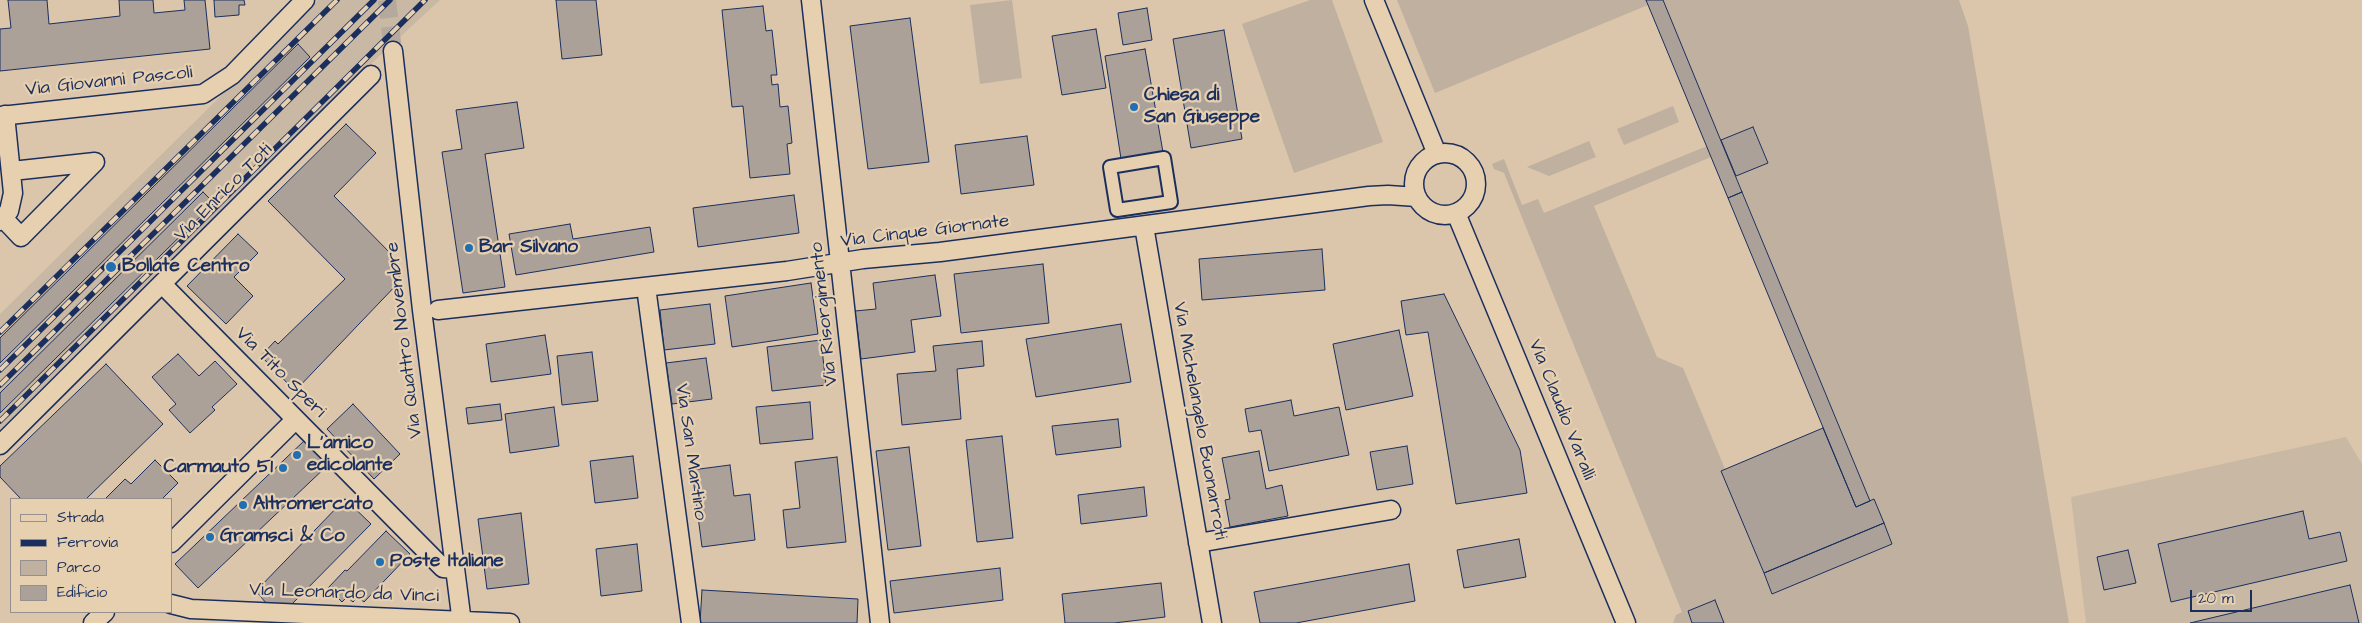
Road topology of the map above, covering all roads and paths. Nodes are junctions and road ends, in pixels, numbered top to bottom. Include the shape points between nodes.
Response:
1 (305, 0) edge
2 (811, 0) edge
3 (1374, 0) edge
4 (393, 51) tunnel mouth
5 (371, 75) dead end
6 (3, 115) edge
7 (1437, 154) junction
8 (12, 171) junction
9 (1417, 197) junction
10 (1116, 210) joint
11 (1456, 213) junction
12 (2, 220) edge
13 (1144, 226) junction
14 (841, 263) junction
15 (162, 284) junction
16 (646, 287) junction
17 (438, 310) dead end
18 (295, 420) junction
19 (0, 445) edge
20 (1390, 510) dead end
21 (172, 542) edge
22 (1198, 544) junction
23 (455, 569) junction
24 (174, 605) edge
25 (104, 613) edge
26 (300, 619) edge
27 (340, 620) edge
28 (462, 622) edge
29 (93, 623) edge
30 (510, 623) edge
31 (691, 623) edge
32 (880, 623) edge
33 (1212, 623) edge
34 (1626, 623) edge

1 - 6 street, Via Giovanni Pascoli via 232,75 203,94
2 - 14 street, Via Risorgimento
3 - 7 street
4 - 23 street, Via Quattro Novembre
5 - 15 street, Via Enrico Toti
6 - 8 street
7 - 9 street via 1420,166 1415,176
7 - 11 street via 1448,153 1463,159 1471,166 1476,178 1471,202
8 - 12 street via 12,203
8 - 12 street via 96,162 21,237
9 - 11 street via 1434,213
9 - 13 street, Via Cinque Giornate via 1377,196
10 - 10 street via 1171,202 1164,158 1110,167
11 - 34 street, Via Claudio Varalli
13 - 14 street, Via Cinque Giornate
13 - 22 street, Via Michelangelo Buonarroti
14 - 16 street, Via Cinque Giornate
14 - 32 street, Via Risorgimento
15 - 18 street, Via Tito Speri
15 - 19 street, Via Enrico Toti
16 - 17 street, Via Cinque Giornate
16 - 31 street, Via San Martino
18 - 21 street
18 - 23 street, Via Tito Speri via 443,568
20 - 22 street
22 - 33 street, Via Michelangelo Buonarroti
23 - 28 street, Via Quattro Novembre
24 - 26 street, Via Leonardo da Vinci
25 - 29 street
26 - 27 street, Via Leonardo da Vinci
27 - 28 street, Via Leonardo da Vinci
28 - 30 street, Via Leonardo da Vinci

